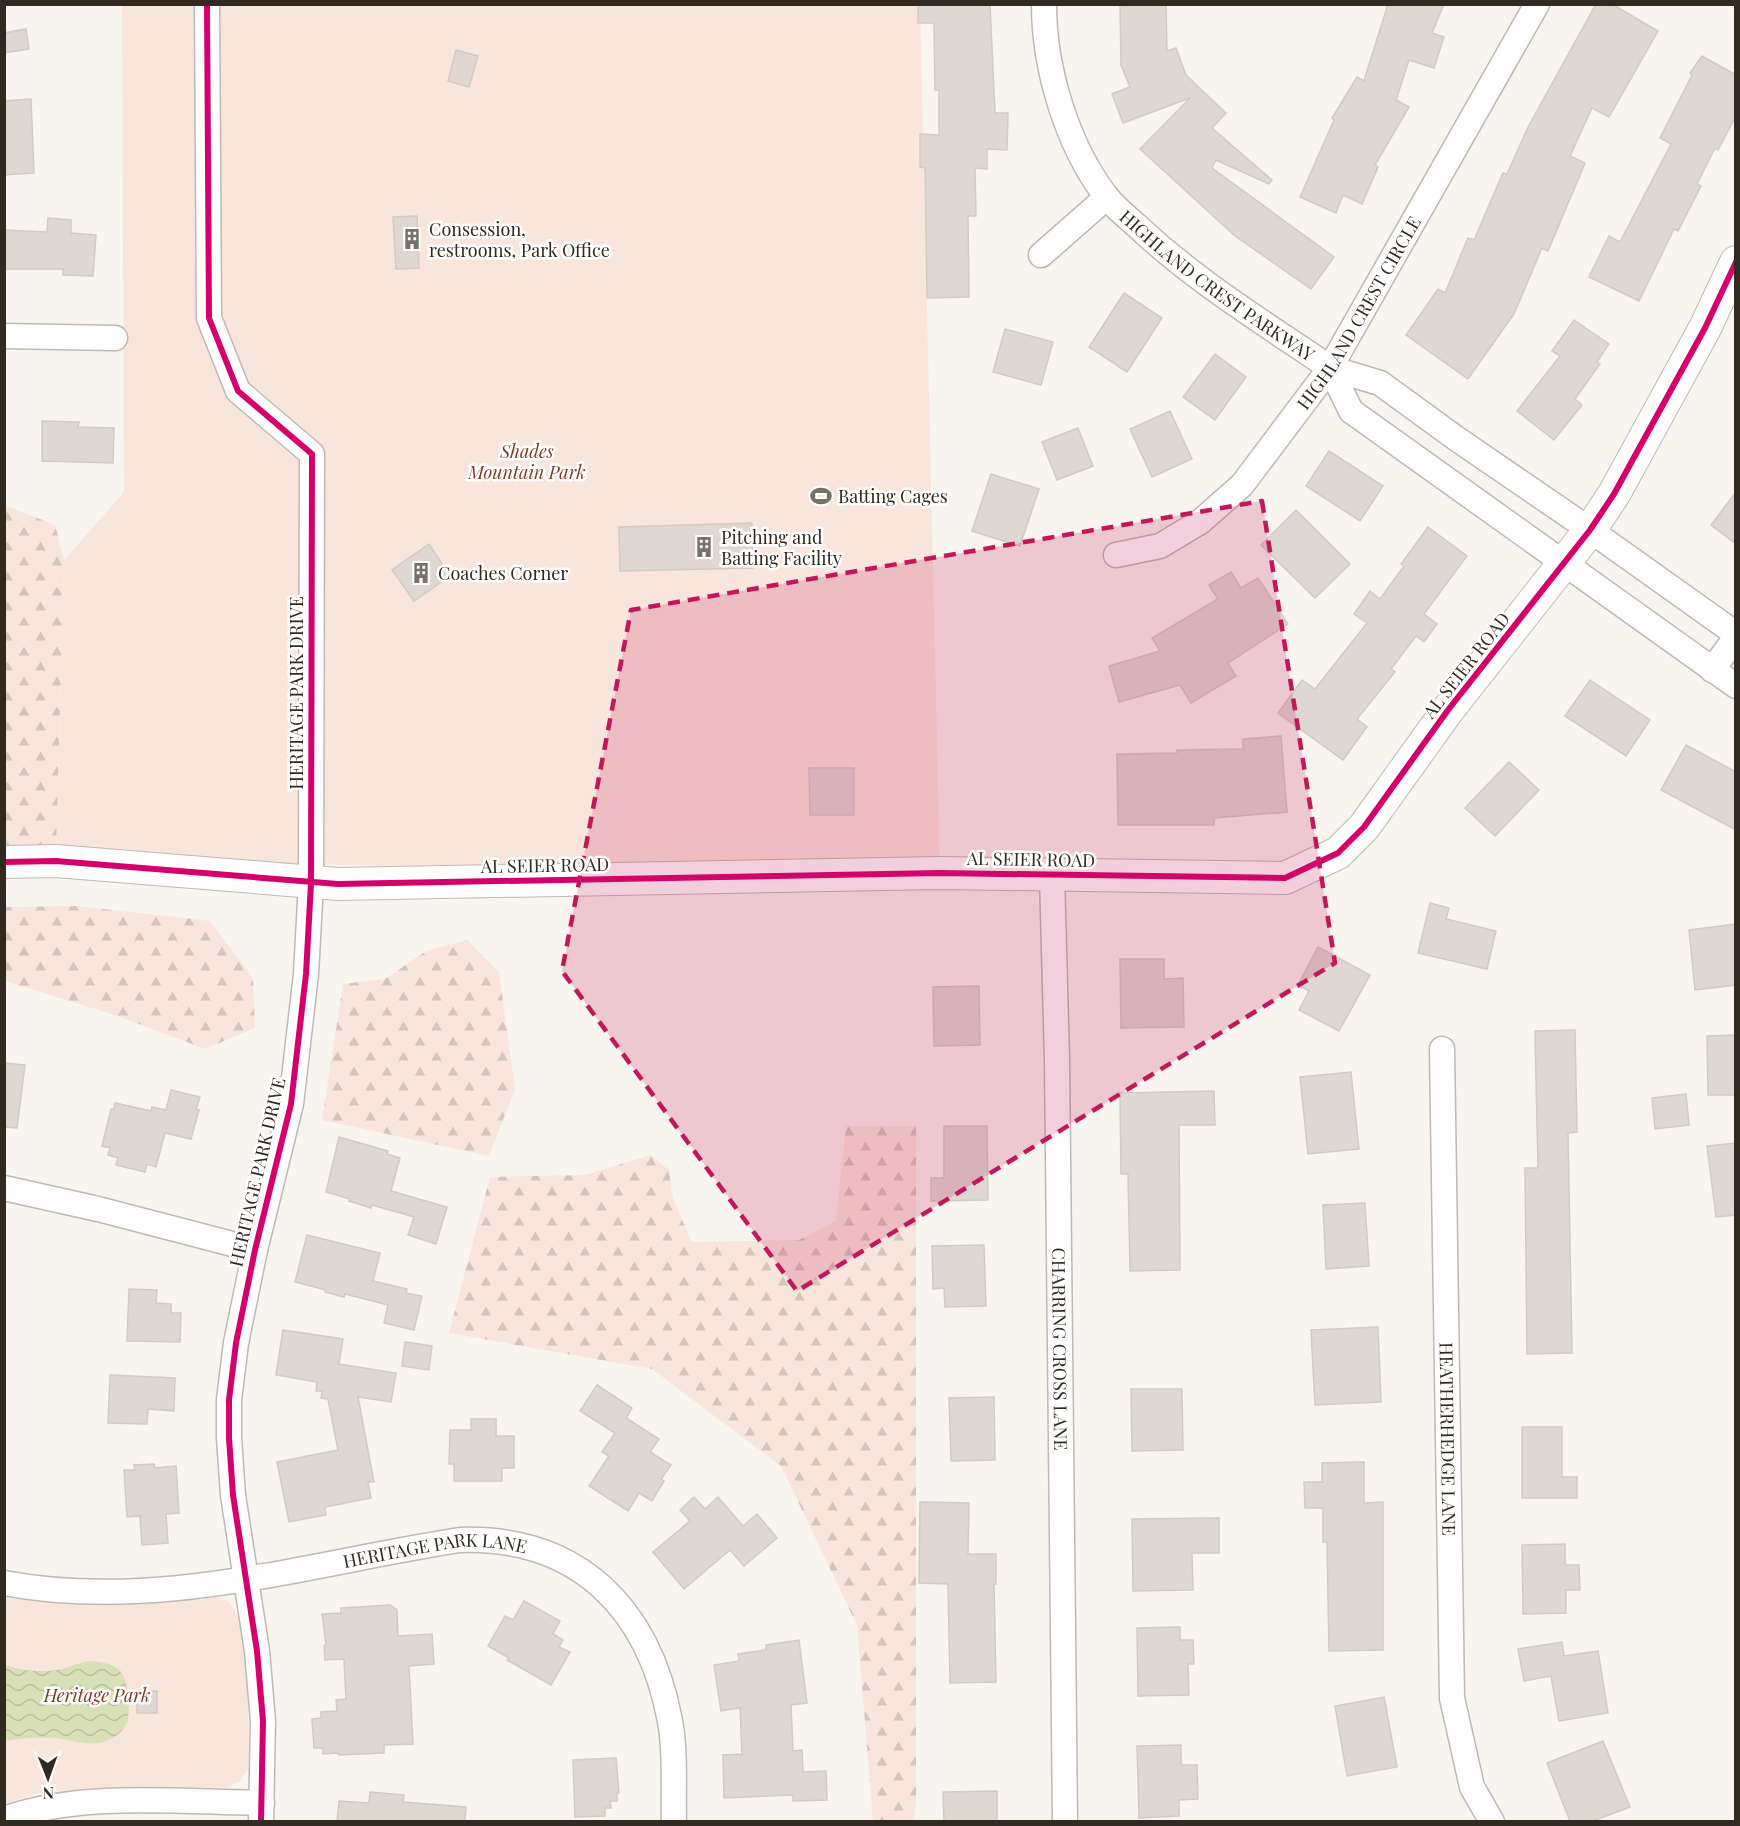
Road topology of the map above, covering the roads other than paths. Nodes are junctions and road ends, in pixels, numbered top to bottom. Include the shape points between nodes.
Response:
1 (207, 4) edge
2 (1044, 4) edge
3 (1536, 4) edge
4 (1107, 197) junction
5 (1041, 255) dead end
6 (1736, 262) edge
7 (4, 336) edge
8 (115, 338) dead end
9 (1330, 368) junction
10 (1457, 440) junction
11 (1434, 471) junction
12 (1590, 531) junction
13 (1116, 555) dead end
14 (1564, 565) junction
15 (1736, 635) edge
16 (1712, 670) junction
17 (1736, 686) edge
18 (4, 862) edge
19 (1052, 875) junction
20 (311, 883) junction
21 (1442, 1049) dead end
22 (4, 1188) edge
23 (255, 1250) junction
24 (248, 1580) junction
25 (4, 1583) edge
26 (262, 1812) edge
27 (4, 1819) edge
28 (674, 1821) edge
29 (1065, 1821) edge
30 (1492, 1821) edge

1 - 20 street, HERITAGE PARK DRIVE via 209,318 238,392 312,454
2 - 4 street, HIGHLAND CREST PARKWAY via 1044,34 1054,87 1083,158
3 - 9 street, HIGHLAND CREST CIRCLE
4 - 5 street, HIGHLAND CREST PARKWAY
4 - 9 street, HIGHLAND CREST PARKWAY via 1153,242
6 - 12 street, AL SEIER ROAD via 1705,328
7 - 8 street
9 - 10 street, HIGHLAND CREST PARKWAY via 1380,383
9 - 11 street, HIGHLAND CREST PARKWAY via 1351,411
9 - 13 street, HIGHLAND CREST CIRCLE via 1242,485 1200,522 1160,546
10 - 11 street
10 - 12 street, HIGHLAND CREST PARKWAY
11 - 14 street, HIGHLAND CREST PARKWAY
12 - 14 street, AL SEIER ROAD
12 - 15 street, HIGHLAND CREST PARKWAY
14 - 16 street, HIGHLAND CREST PARKWAY
14 - 19 street, AL SEIER ROAD via 1448,711 1364,827 1338,853 1285,878
15 - 16 street, HIGHLAND CREST PARKWAY
16 - 17 street, HIGHLAND CREST PARKWAY
18 - 20 street, AL SEIER ROAD via 56,861
19 - 20 street, AL SEIER ROAD via 940,873
19 - 29 street, CHARRING CROSS LANE
20 - 23 street, HERITAGE PARK DRIVE via 306,974 291,1104
21 - 30 street, HEATHERHEDGE LANE via 1452,1698 1472,1787
22 - 23 street
23 - 24 street, HERITAGE PARK DRIVE via 229,1400 233,1495
24 - 25 street, HERITAGE PARK LANE via 134,1593 35,1589
24 - 26 street, HERITAGE PARK DRIVE via 263,1721
24 - 28 street, HERITAGE PARK LANE via 460,1540 507,1542 568,1562 597,1581 626,1612 657,1670 670,1724
26 - 27 street via 139,1801 61,1804

